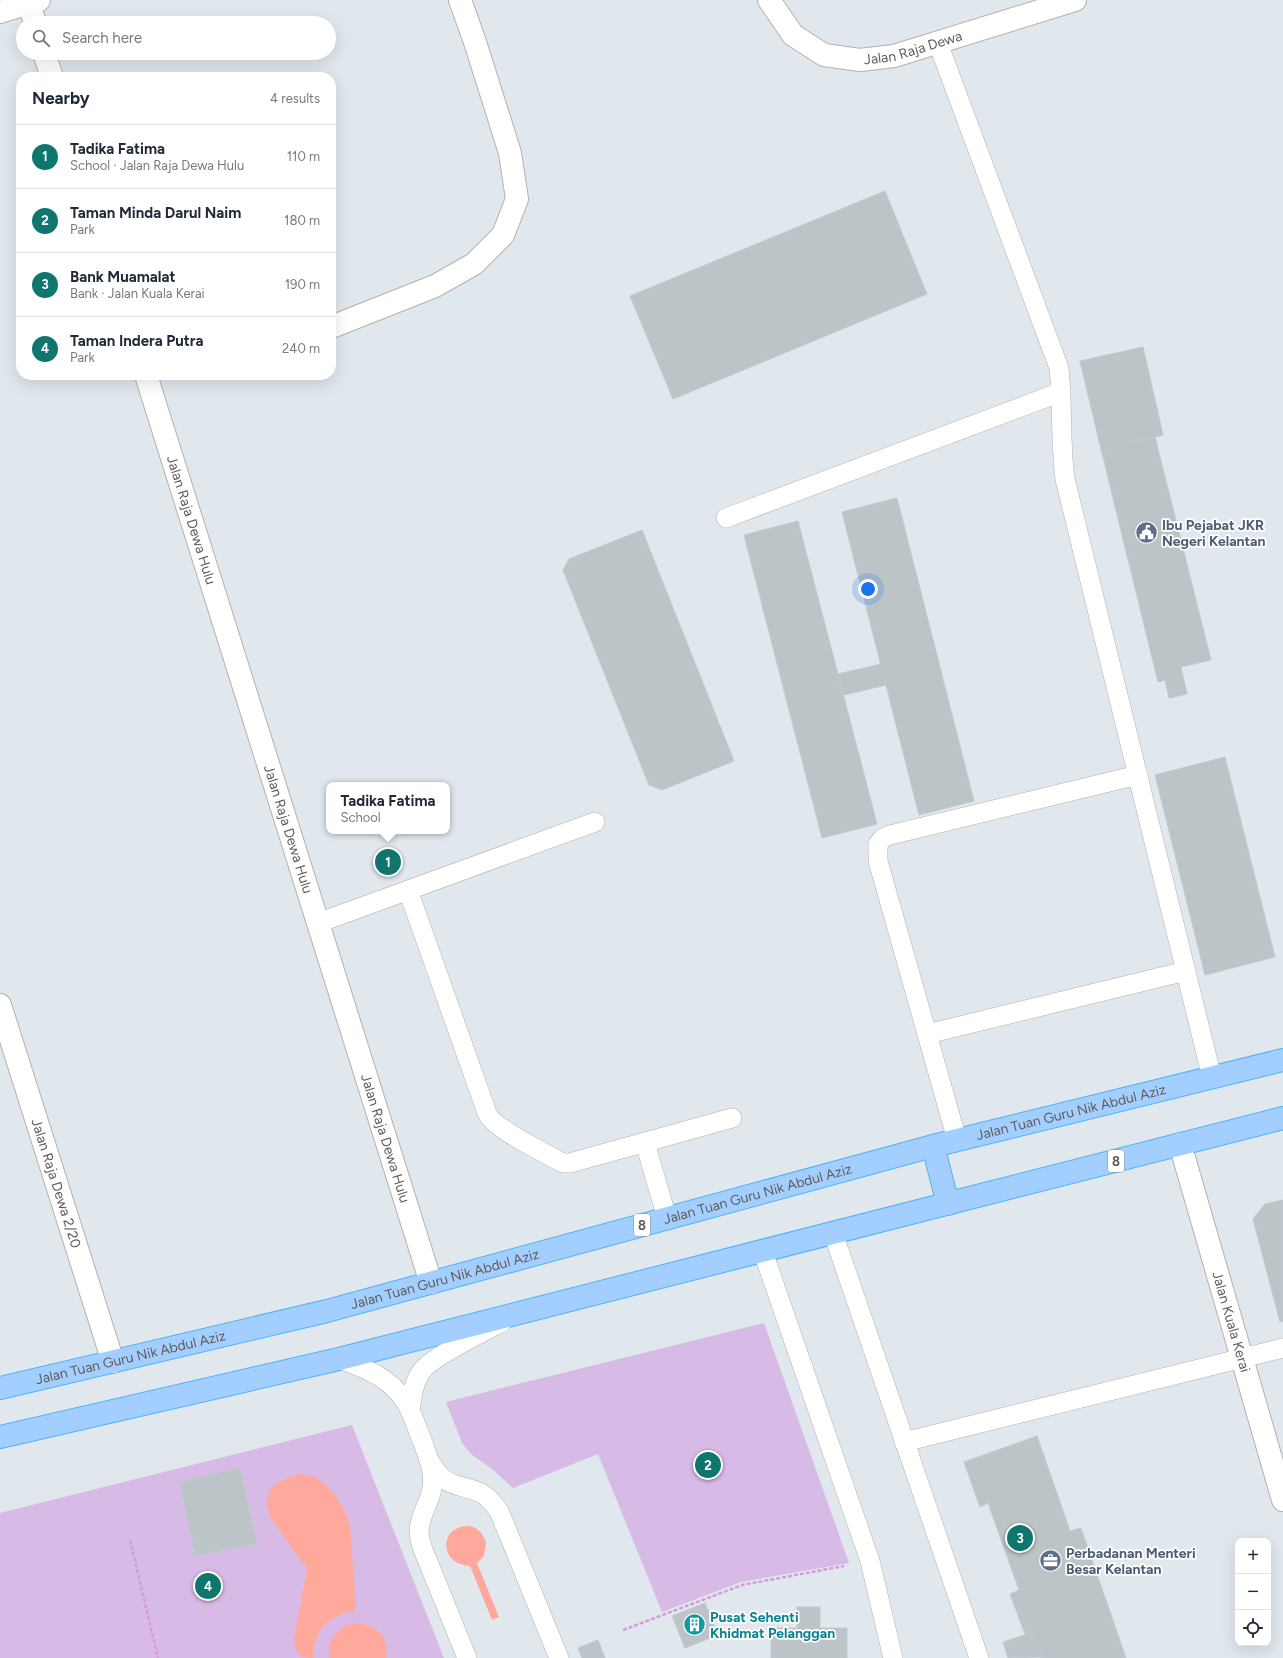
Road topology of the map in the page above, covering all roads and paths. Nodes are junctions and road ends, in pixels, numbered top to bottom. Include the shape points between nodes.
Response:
1 (460, 0) edge
2 (769, 0) edge
3 (1075, 0) edge
4 (34, 9) edge
5 (0, 12) edge
6 (938, 43) junction
7 (46, 60) edge
8 (50, 72) edge
9 (336, 325) edge
10 (148, 380) edge
11 (1061, 392) junction
12 (726, 518) dead end
13 (1138, 775) junction
14 (595, 822) dead end
15 (408, 890) junction
16 (318, 923) junction
17 (1186, 971) junction
18 (0, 1005) edge
19 (928, 1034) junction
20 (1283, 1060) edge
21 (1212, 1078) junction
22 (732, 1118) dead end
23 (1283, 1118) edge
24 (957, 1140) junction
25 (645, 1143) junction
26 (1180, 1144) junction
27 (933, 1146) junction
28 (948, 1204) junction
29 (667, 1218) junction
30 (833, 1233) junction
31 (762, 1252) junction
32 (431, 1283) junction
33 (515, 1315) junction
34 (1283, 1348) edge
35 (1242, 1358) junction
36 (339, 1359) junction
37 (113, 1362) junction
38 (0, 1388) edge
39 (410, 1411) junction
40 (0, 1438) edge
41 (904, 1442) junction
42 (429, 1460) junction
43 (1282, 1491) edge
44 (130, 1540) dead end
45 (870, 1561) junction
46 (623, 1630) dead end
47 (158, 1658) edge
48 (467, 1658) edge
49 (559, 1658) edge
50 (893, 1658) edge
51 (979, 1658) edge

1 - 9 street via 510,153 517,199 503,235 474,264 435,286
2 - 6 street, Jalan Raja Dewa via 793,35 824,54 860,60 894,56
3 - 6 street, Jalan Raja Dewa
4 - 5 street
6 - 11 lane via 1059,368
7 - 8 street
10 - 16 street, Jalan Raja Dewa Hulu
11 - 12 lane
11 - 13 lane via 1062,459 1065,479
13 - 17 lane
13 - 19 lane via 890,836 883,838 878,844 878,860
14 - 15 lane
15 - 16 lane
15 - 25 lane via 489,1118 498,1126 563,1163 577,1162
16 - 32 street, Jalan Raja Dewa Hulu
17 - 19 lane
17 - 21 lane
18 - 37 street, Jalan Raja Dewa 2/20
19 - 24 lane
20 - 21 main road, Jalan Tuan Guru Nik Abdul Aziz / 8
21 - 24 main road, Jalan Tuan Guru Nik Abdul Aziz / 8
22 - 25 lane
23 - 26 main road, 8
24 - 27 main road, Jalan Tuan Guru Nik Abdul Aziz / 8
25 - 29 lane
26 - 28 main road, 8
26 - 35 street, Jalan Kuala Kerai
27 - 28 main road
27 - 29 main road, Jalan Tuan Guru Nik Abdul Aziz / 8
28 - 30 main road, 8
29 - 32 main road, Jalan Tuan Guru Nik Abdul Aziz / 8
30 - 31 main road, 8
30 - 41 lane
31 - 33 main road, 8
31 - 45 lane
32 - 37 main road, Jalan Tuan Guru Nik Abdul Aziz / 8 via 327,1311
33 - 36 main road, 8
33 - 39 lane via 434,1360 422,1370 415,1382
34 - 35 lane
35 - 41 lane
35 - 43 street, Jalan Kuala Kerai
36 - 39 lane via 380,1375 393,1386
36 - 40 main road, 8
37 - 38 main road, Jalan Tuan Guru Nik Abdul Aziz / 8
39 - 42 lane
41 - 51 lane
42 - 48 lane via 433,1488 419,1532 422,1547
42 - 49 lane via 446,1482 482,1494 492,1501 499,1511
44 - 47 path
45 - 46 path via 742,1585
45 - 50 lane

